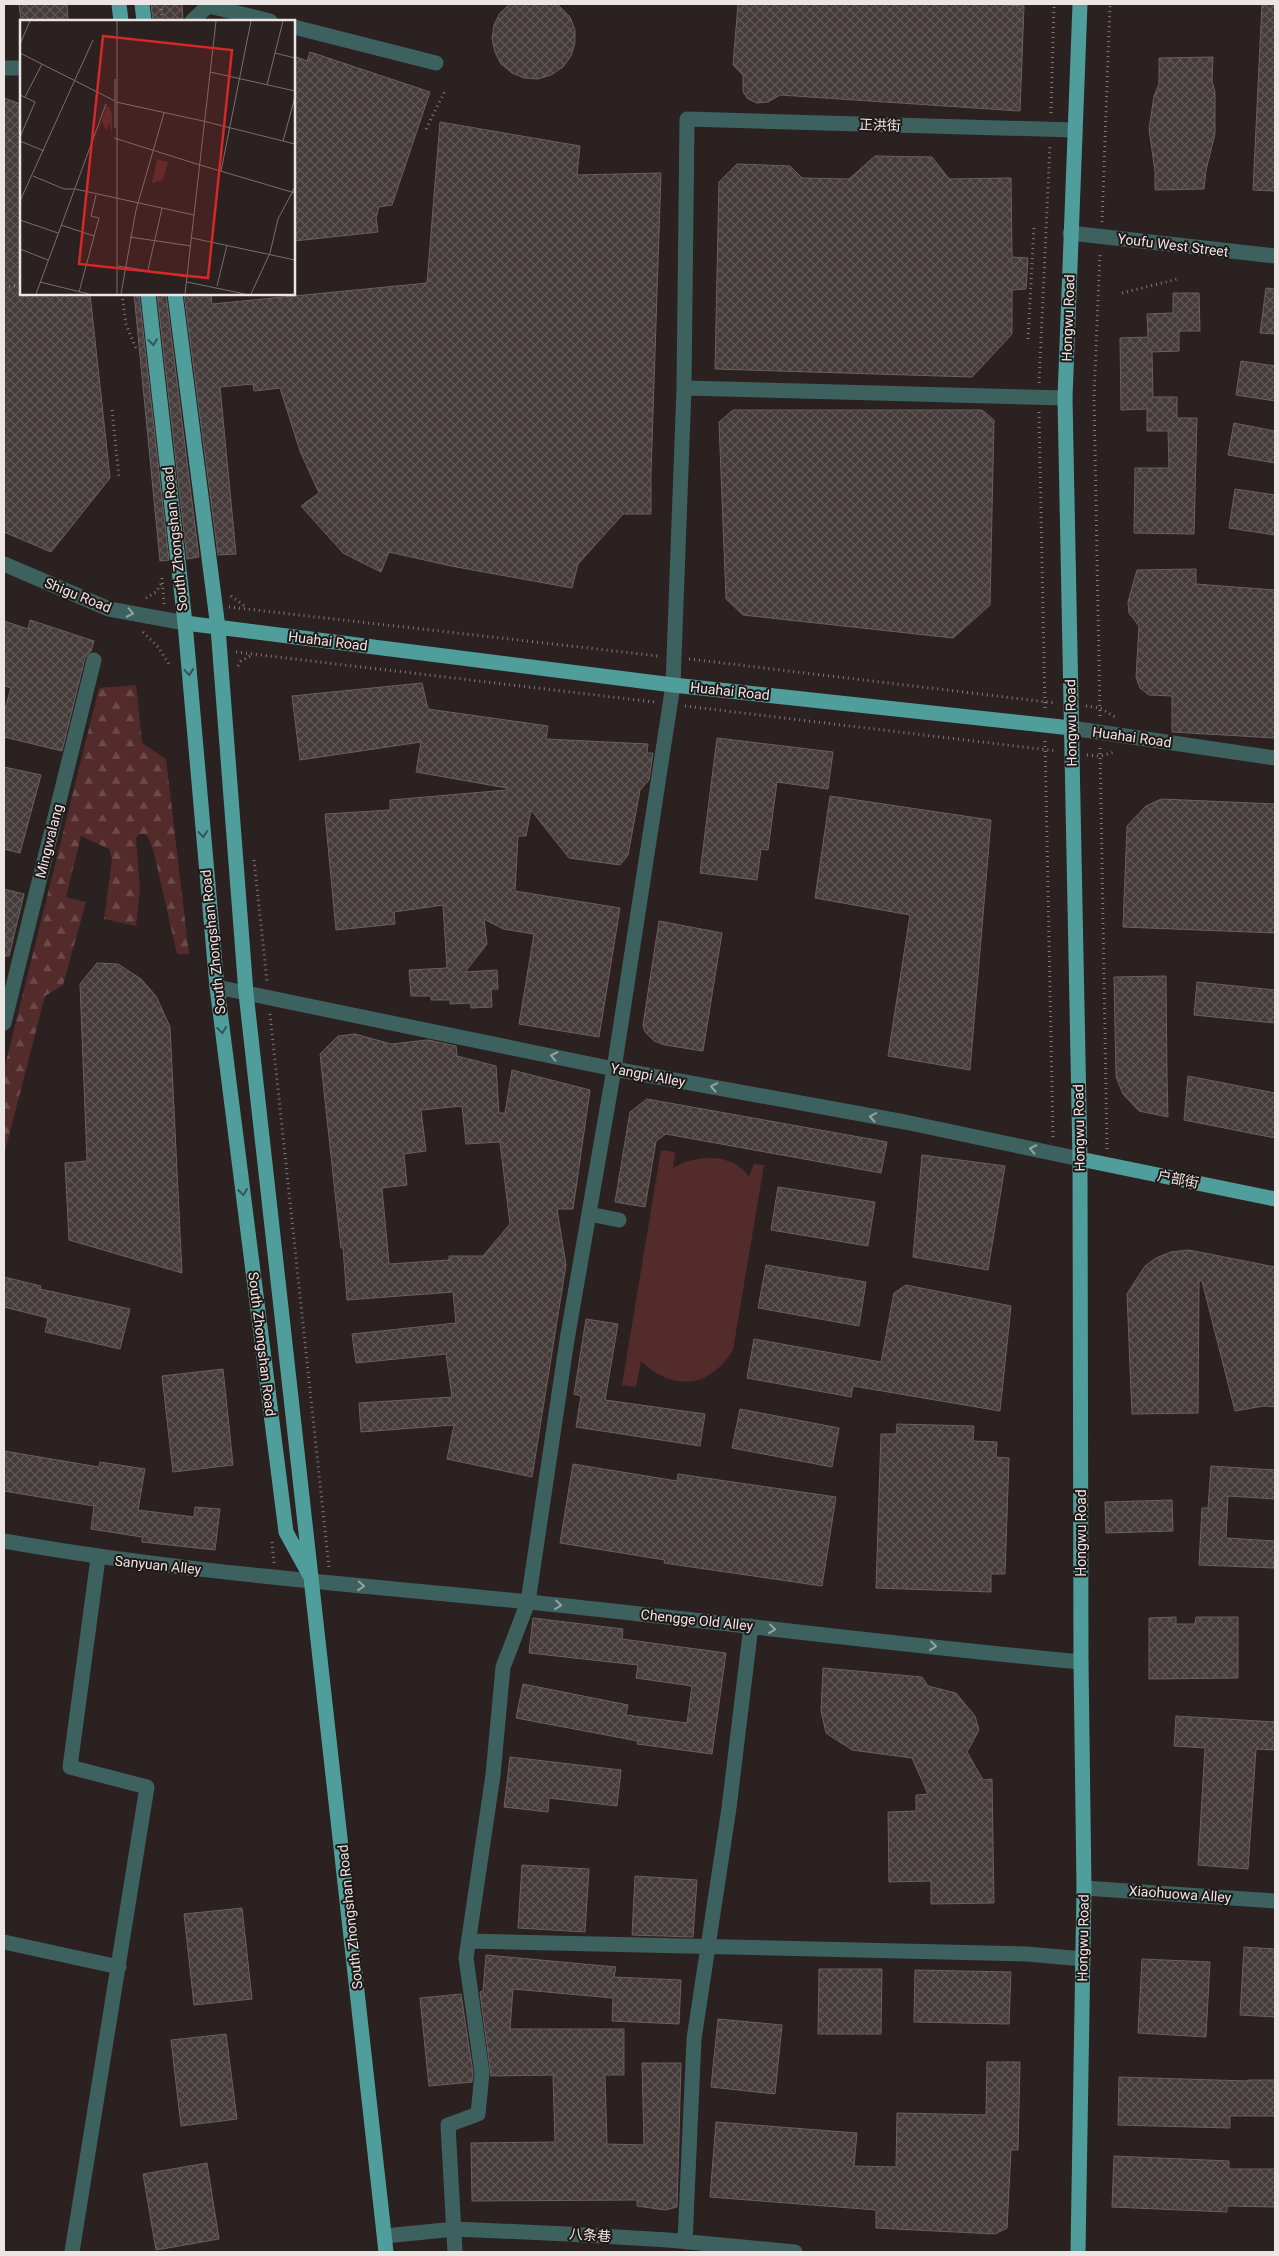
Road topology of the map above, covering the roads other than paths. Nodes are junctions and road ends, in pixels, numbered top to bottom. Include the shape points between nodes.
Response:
1 (119, 4) edge
2 (142, 4) edge
3 (1080, 4) edge
4 (210, 5) edge
5 (121, 20) edge
6 (144, 20) edge
7 (193, 20) edge
8 (266, 20) edge
9 (295, 27) edge
10 (436, 63) dead end
11 (4, 68) edge
12 (20, 68) edge
13 (1074, 130) junction
14 (1070, 232) junction
15 (1275, 256) edge
16 (148, 295) edge
17 (176, 295) edge
18 (187, 385) junction
19 (684, 388) junction
20 (1065, 398) junction
21 (4, 564) edge
22 (184, 623) junction
23 (224, 628) junction
24 (94, 660) dead end
25 (673, 684) junction
26 (1071, 728) junction
27 (1275, 758) edge
28 (217, 987) junction
29 (246, 993) junction
30 (4, 1023) edge
31 (614, 1068) junction
32 (1080, 1159) junction
33 (1275, 1199) edge
34 (589, 1214) junction
35 (619, 1220) dead end
36 (4, 1542) edge
37 (98, 1558) junction
38 (313, 1582) junction
39 (528, 1602) junction
40 (751, 1626) junction
41 (1081, 1662) junction
42 (1084, 1888) junction
43 (1275, 1901) edge
44 (469, 1941) junction
45 (4, 1942) edge
46 (708, 1948) junction
47 (1083, 1959) junction
48 (119, 1967) junction
49 (454, 2230) junction
50 (385, 2236) junction
51 (684, 2242) junction
52 (72, 2252) edge
53 (386, 2252) edge
54 (455, 2252) edge
55 (795, 2252) edge
56 (1078, 2252) edge

1 - 5 main road
2 - 6 street
3 - 13 main road, Hongwu Road
4 - 7 street
4 - 8 street
9 - 10 street
11 - 12 street
13 - 14 main road, Hongwu Road
13 - 19 street, 正洪街 via 687,119
14 - 15 street, Youfu West Street
14 - 20 main road, Hongwu Road
16 -> 22 main road, South Zhongshan Road
17 - 18 street
18 - 23 main road, South Zhongshan Road
18 - 29 street
19 - 20 street
19 - 25 street
20 - 26 main road, Hongwu Road
21 -> 22 street, Shigu Road via 109,609
22 - 23 main road, Huahai Road
22 -> 28 main road, South Zhongshan Road
23 - 25 main road, Huahai Road
23 - 29 main road, South Zhongshan Road
24 - 30 street, Mingwalang
25 - 26 main road, Huahai Road
25 - 31 street
26 - 27 street, Huahai Road
26 - 32 main road, Hongwu Road
28 - 29 street, Yangpi Alley
28 -> 38 main road, South Zhongshan Road via 286,1532
31 -> 29 street, Yangpi Alley
29 - 38 street
32 -> 31 street, Yangpi Alley via 905,1122
31 - 34 street
32 - 33 main road, 户部街
32 - 41 main road, Hongwu Road
34 - 35 street
34 - 39 street
36 - 37 street, Sanyuan Alley
37 - 38 street, Sanyuan Alley
37 - 48 street via 70,1767 147,1787
38 -> 39 street, Chengge Old Alley
38 - 50 street
39 -> 40 street, Chengge Old Alley
39 - 44 street via 503,1667 493,1775
40 -> 41 street, Chengge Old Alley
40 - 46 street
41 - 42 main road, Hongwu Road
42 - 43 street, Xiaohuowa Alley
42 - 47 main road, Hongwu Road
44 - 46 street
44 - 49 street via 466,1958 482,2073 478,2114 448,2125
45 - 48 street
46 - 47 street via 1027,1954
46 - 51 street via 694,2039
47 - 56 main road, Hongwu Road
48 - 52 street
49 - 50 street, 八条巷
49 - 51 street, 八条巷
49 - 54 street
50 - 53 street
51 - 55 street, 八条巷

